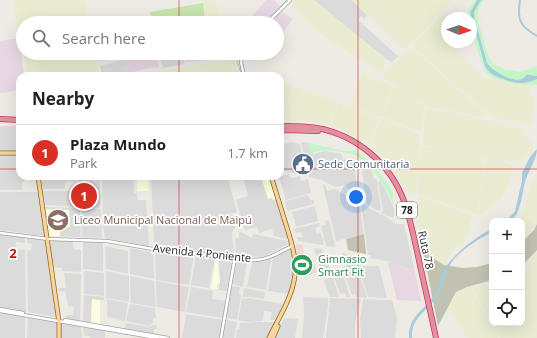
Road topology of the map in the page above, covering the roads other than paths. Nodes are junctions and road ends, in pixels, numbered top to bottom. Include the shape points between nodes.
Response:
1 (290, 0) edge
2 (274, 16) edge
3 (240, 60) edge
4 (243, 72) edge
5 (0, 118) edge
6 (16, 118) edge
7 (284, 126) edge
8 (284, 126) edge
9 (284, 130) edge
10 (321, 131) junction
11 (0, 152) edge
12 (16, 152) edge
13 (40, 180) edge
14 (273, 180) edge
15 (0, 232) edge
16 (47, 238) junction
17 (292, 245) junction
18 (235, 258) junction
19 (427, 301) junction
20 (0, 310) edge
21 (58, 319) junction
22 (58, 338) edge
23 (157, 338) edge
24 (168, 338) edge
25 (221, 338) edge
26 (270, 338) edge
27 (273, 338) edge
28 (435, 338) edge

1 - 2 street
3 - 4 street
5 - 6 highway
7 - 19 highway, Ruta 78 / 78 via 306,125 328,130 368,151 381,164 395,182 409,214
8 - 10 highway, Ruta 78 / 78
9 - 10 highway
10 - 19 highway, Ruta 78 / 78 via 341,137 361,148 379,164 393,183 406,212
11 - 12 main road
13 - 16 main road
14 - 17 main road
15 - 16 street, Avenida 4 Poniente
16 - 18 street, Avenida 4 Poniente via 107,241 150,249
16 - 21 main road
17 - 18 street, Avenida 4 Poniente via 264,259
17 - 26 main road via 294,281
17 - 27 main road via 297,269 296,283
18 - 25 street
19 - 28 highway, Ruta 78 / 78
20 - 21 street
21 - 22 main road
21 - 23 street
21 - 24 street

